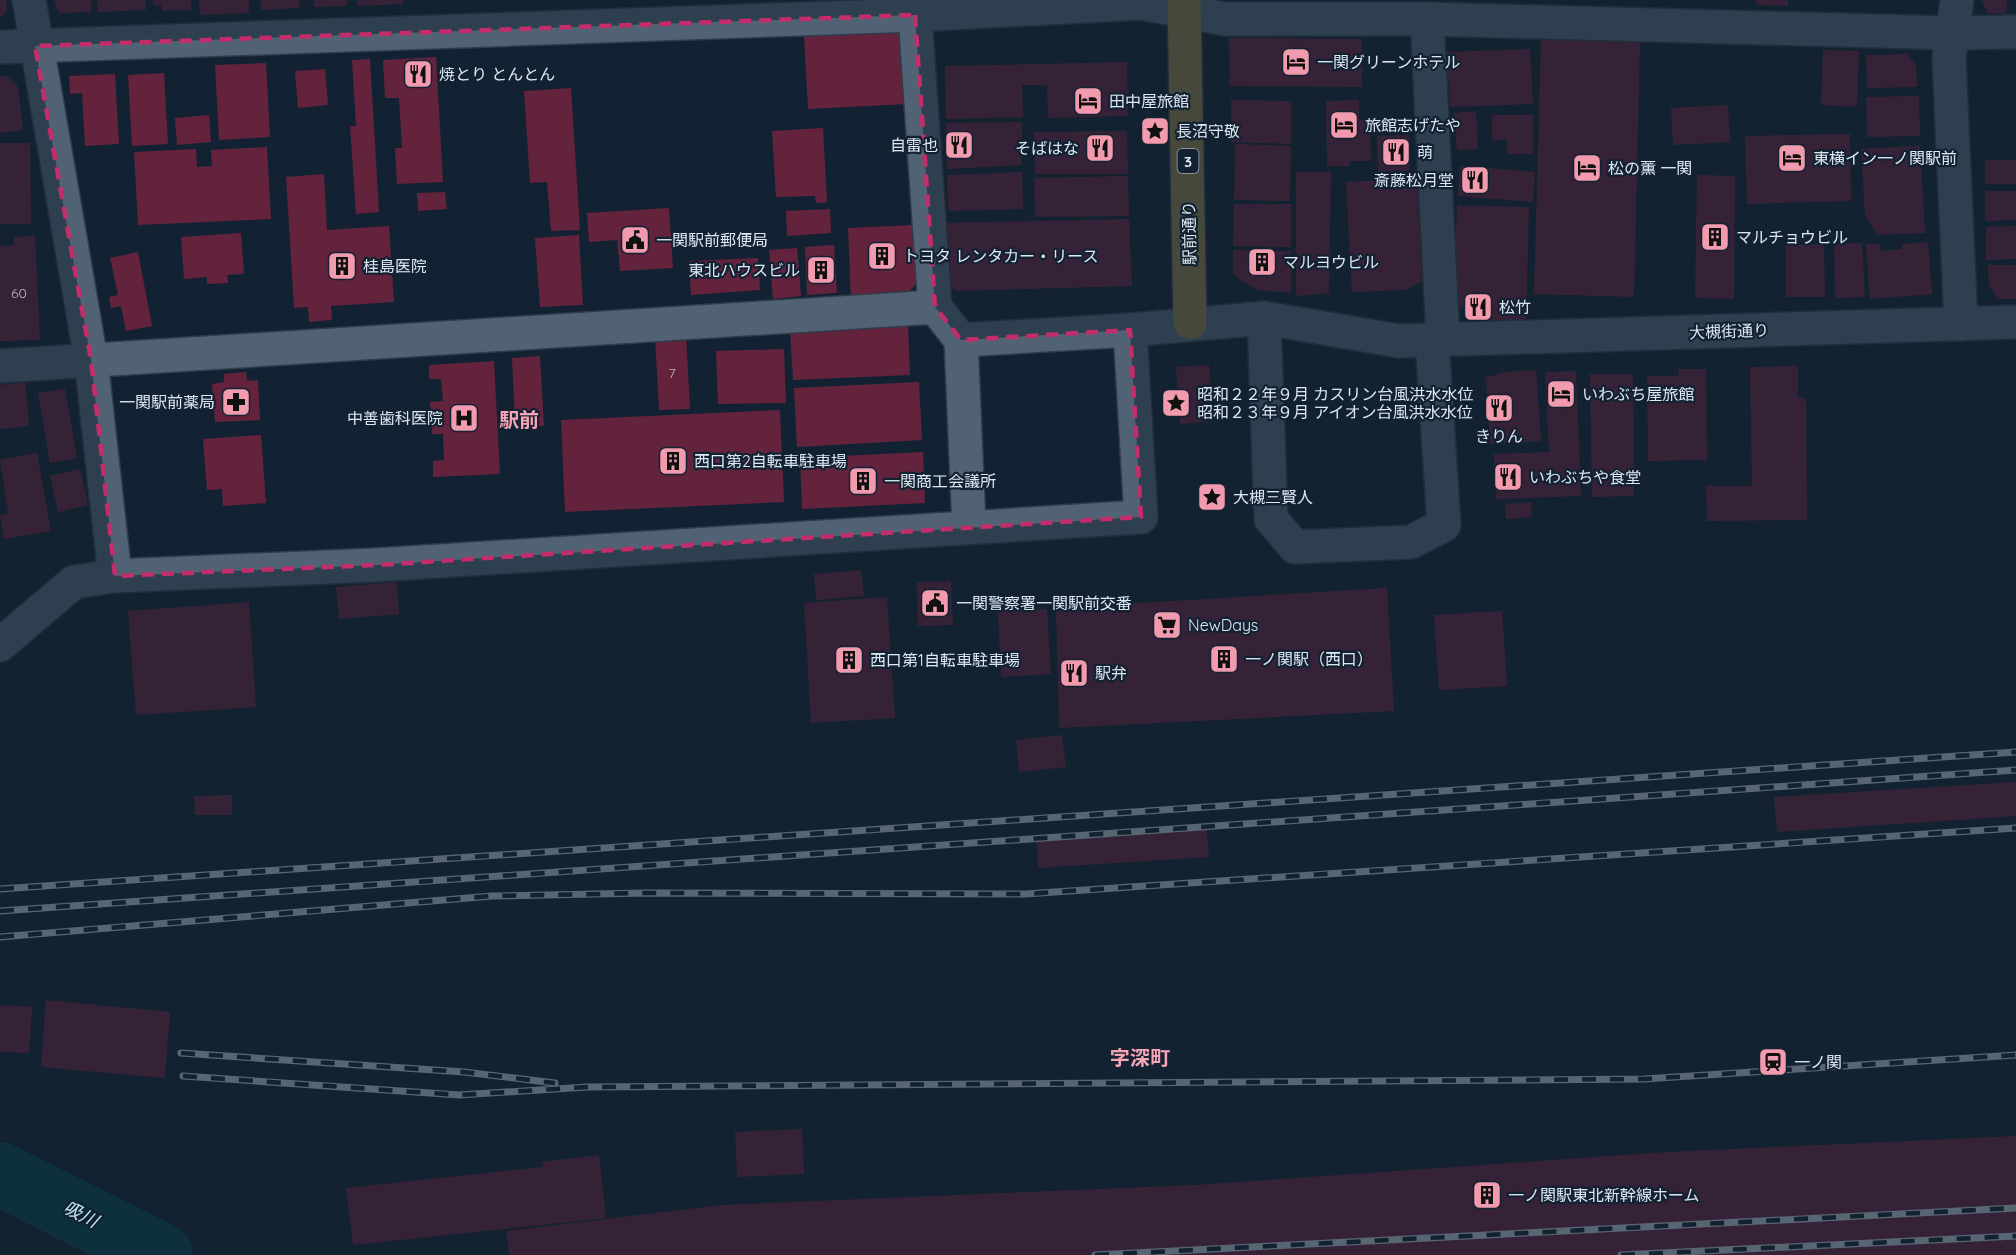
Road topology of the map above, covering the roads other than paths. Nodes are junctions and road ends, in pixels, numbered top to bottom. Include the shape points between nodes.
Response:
1 (29, 0) edge
2 (1957, 0) edge
3 (1184, 5) edge
4 (915, 15) junction
5 (1427, 19) junction
6 (2016, 32) edge
7 (1952, 33) junction
8 (35, 46) junction
9 (0, 47) edge
10 (935, 307) junction
11 (1264, 318) junction
12 (2016, 322) edge
13 (1190, 323) junction
14 (1961, 324) junction
15 (1130, 330) junction
16 (961, 340) junction
17 (1437, 340) junction
18 (91, 360) junction
19 (0, 366) edge
20 (969, 527) junction
21 (115, 576) junction
22 (0, 645) edge

1 - 8 street
2 - 7 street
3 - 4 street via 1141,3
3 - 5 street via 1225,20
3 - 13 main road, 駅前通り / 3
4 - 8 street
4 - 10 street
5 - 7 street
5 - 17 street
6 - 7 street
7 - 14 street via 1949,58
8 - 9 street
8 - 18 street
10 - 16 street
10 - 18 street
11 - 13 street, 大槻街通り
11 - 17 street, 大槻街通り via 1399,341
11 - 17 street via 1271,519 1295,547 1411,542 1444,525
12 - 14 street, 大槻街通り
13 - 15 street, 大槻街通り
14 - 17 street, 大槻街通り
15 - 16 street, 大槻街通り
15 - 20 street via 1141,517
16 - 20 street
18 - 19 street
18 - 21 street
20 - 21 street via 376,565
21 - 22 street via 74,582

